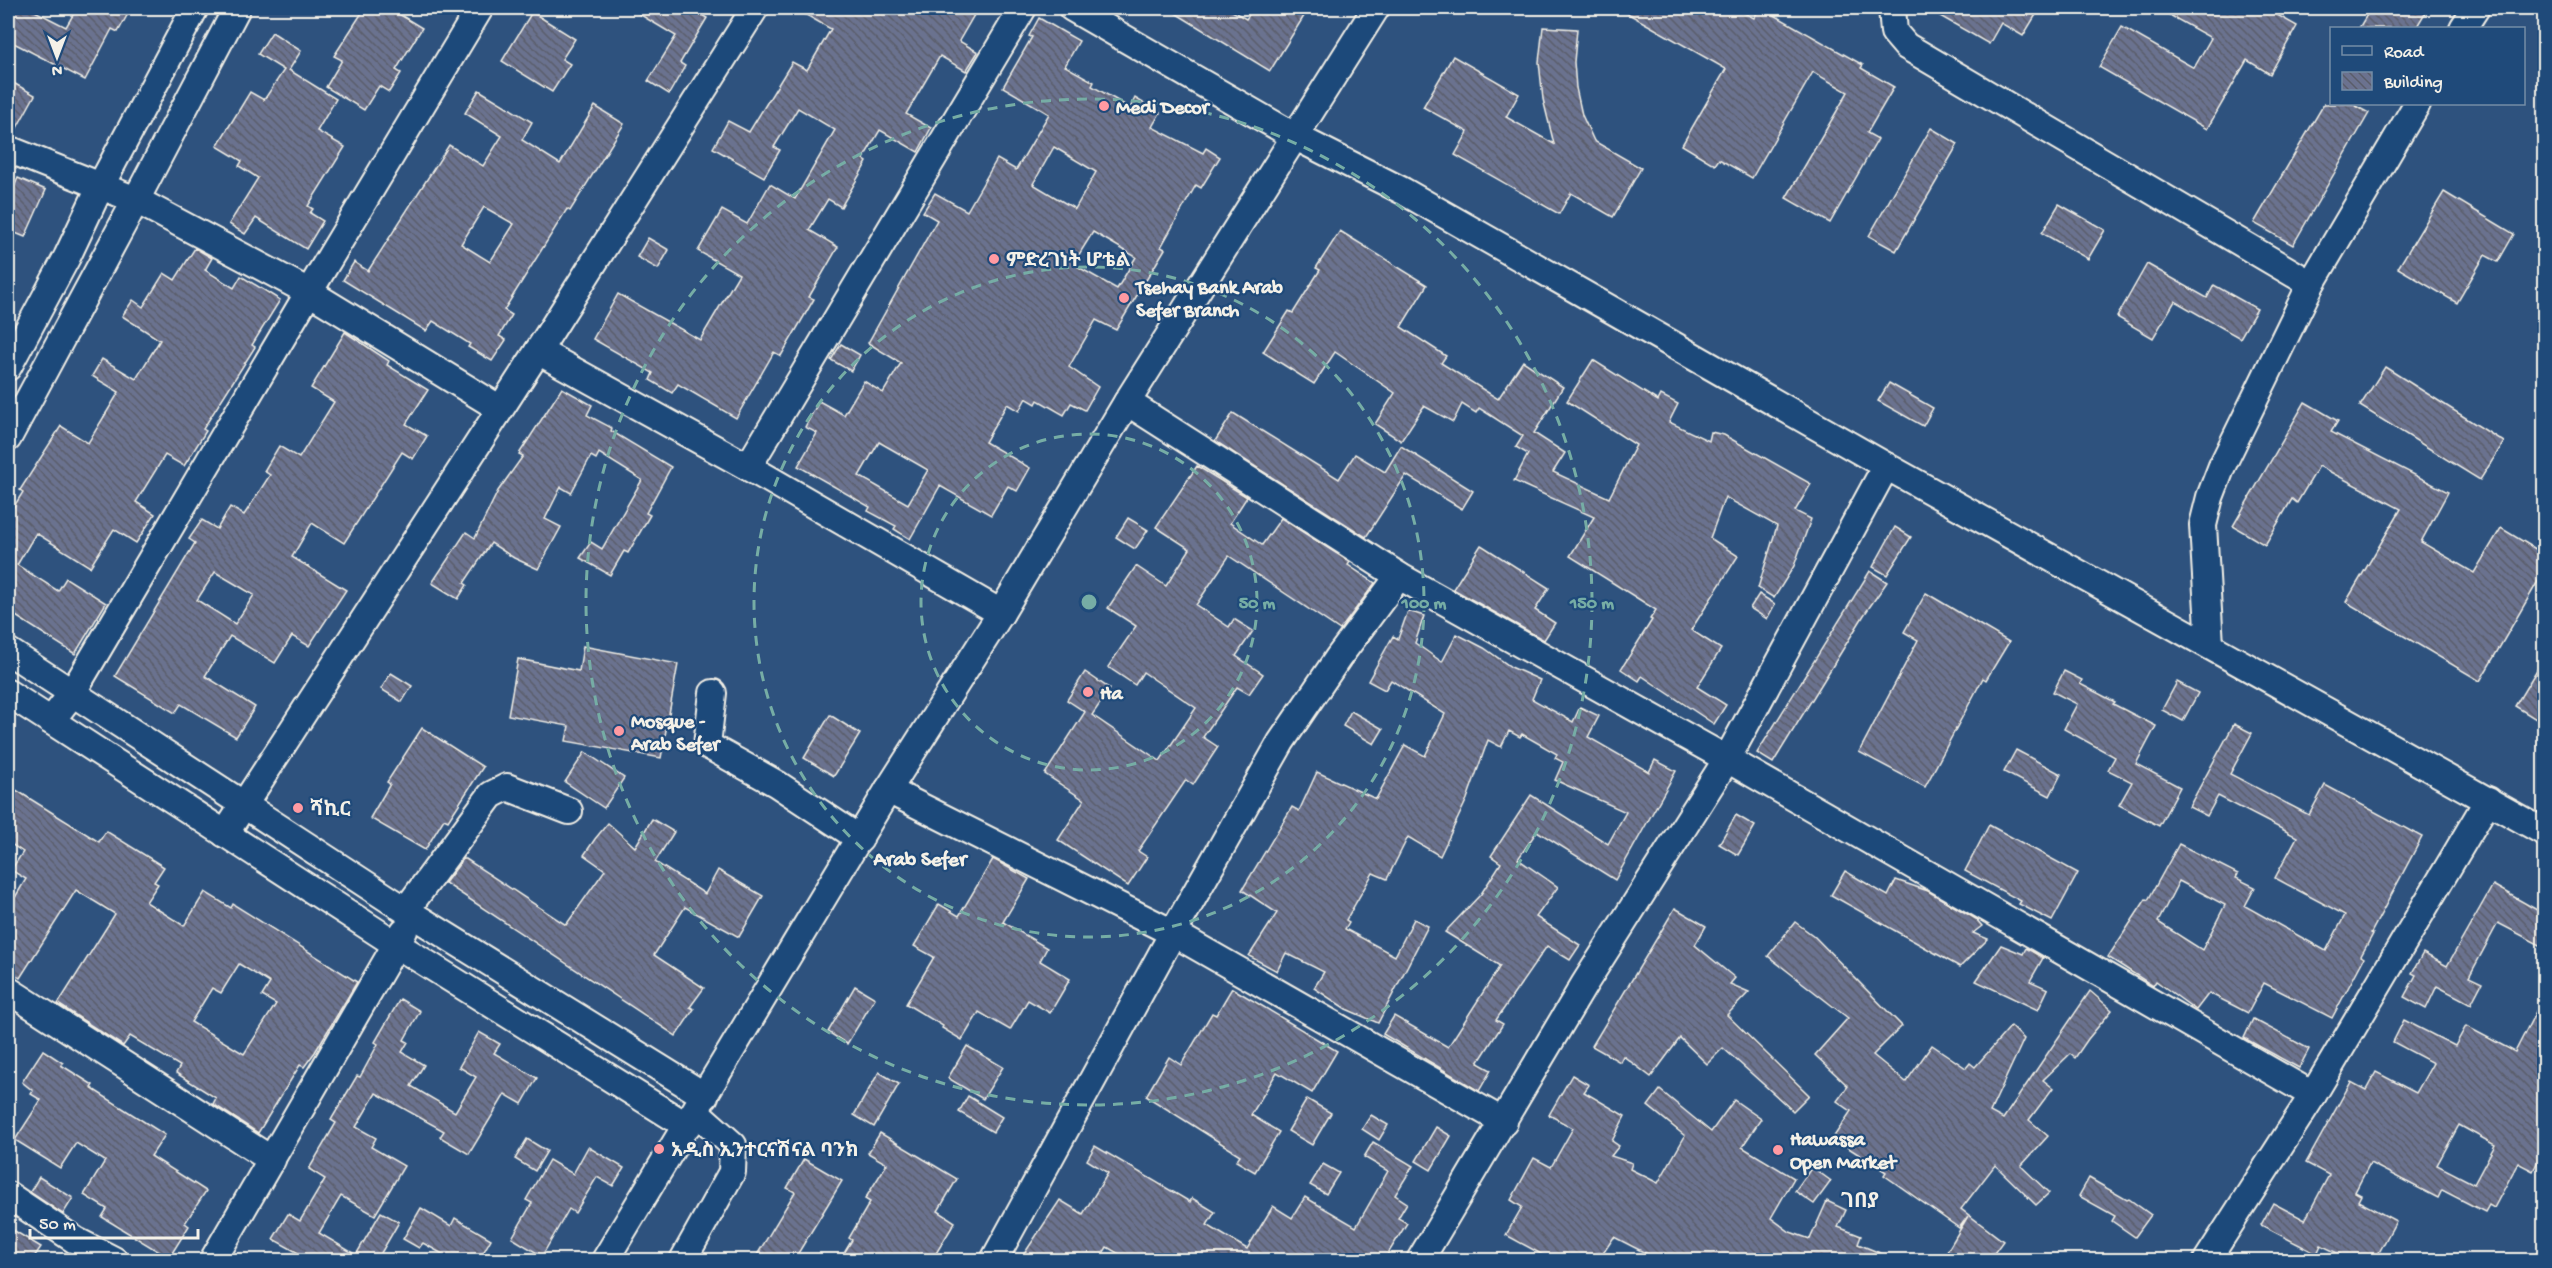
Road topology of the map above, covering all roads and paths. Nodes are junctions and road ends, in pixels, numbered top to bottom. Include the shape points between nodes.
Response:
1 (195, 8) edge
2 (237, 8) edge
3 (480, 8) edge
4 (755, 8) edge
5 (1023, 8) edge
6 (1072, 8) edge
7 (1376, 8) edge
8 (1892, 8) edge
9 (2476, 8) edge
10 (2464, 27) edge
11 (2416, 105) edge
12 (1294, 136) junction
13 (8, 148) edge
14 (100, 187) junction
15 (136, 200) junction
16 (2312, 284) junction
17 (309, 292) junction
18 (538, 351) junction
19 (8, 367) edge
20 (1127, 402) junction
21 (499, 408) junction
22 (8, 438) edge
23 (1886, 466) junction
24 (748, 467) junction
25 (1399, 576) junction
26 (1001, 614) junction
27 (2210, 645) junction
28 (8, 651) edge
29 (8, 693) edge
30 (713, 693) dead end
31 (71, 695) junction
32 (51, 721) junction
33 (1726, 759) junction
34 (888, 790) junction
35 (2488, 800) junction
36 (246, 806) junction
37 (569, 811) dead end
38 (2544, 832) edge
39 (225, 834) junction
40 (860, 839) junction
41 (410, 913) junction
42 (1173, 933) junction
43 (397, 945) junction
44 (8, 990) edge
45 (2313, 1095) junction
46 (696, 1111) junction
47 (1504, 1122) junction
48 (272, 1161) junction
49 (8, 1195) edge
50 (114, 1260) edge
51 (213, 1260) edge
52 (605, 1260) edge
53 (683, 1260) edge
54 (994, 1260) edge
55 (1420, 1260) edge
56 (2206, 1260) edge

1 - 14 street
2 - 15 street
3 - 17 street
4 - 18 street
5 - 24 street
6 - 12 street
7 - 12 street
8 - 16 street via 1894,32 1906,46
9 - 10 street
11 - 16 street
12 - 20 street
12 - 23 street via 1403,191
13 - 14 street
14 - 15 street
14 - 19 street
15 - 17 street
15 - 22 street
16 - 27 street via 2210,497 2203,525
17 - 21 street
17 - 31 street
18 - 21 street
18 - 24 street
20 - 25 street
20 - 26 street
21 - 36 street
23 - 27 street
23 - 33 street
24 - 26 street
25 - 33 street
25 - 42 street via 1281,742
26 - 34 street
27 - 35 street
28 - 31 street
29 - 32 street
30 - 40 street via 707,745 777,784
31 - 32 street
31 - 36 street
32 - 39 street
33 - 45 street
33 - 47 street
34 - 40 street
34 - 42 street
35 - 38 street
35 - 45 street
36 - 39 street
36 - 41 street
37 - 41 street via 507,787 491,795
39 - 43 street
40 - 46 street
41 - 43 street
41 - 46 street
42 - 47 street
42 - 54 street
43 - 46 street
43 - 48 street
44 - 48 street
45 - 56 street
46 - 52 street
46 - 53 street via 733,1145 732,1172
47 - 55 street
48 - 51 street
49 - 50 street via 75,1240

